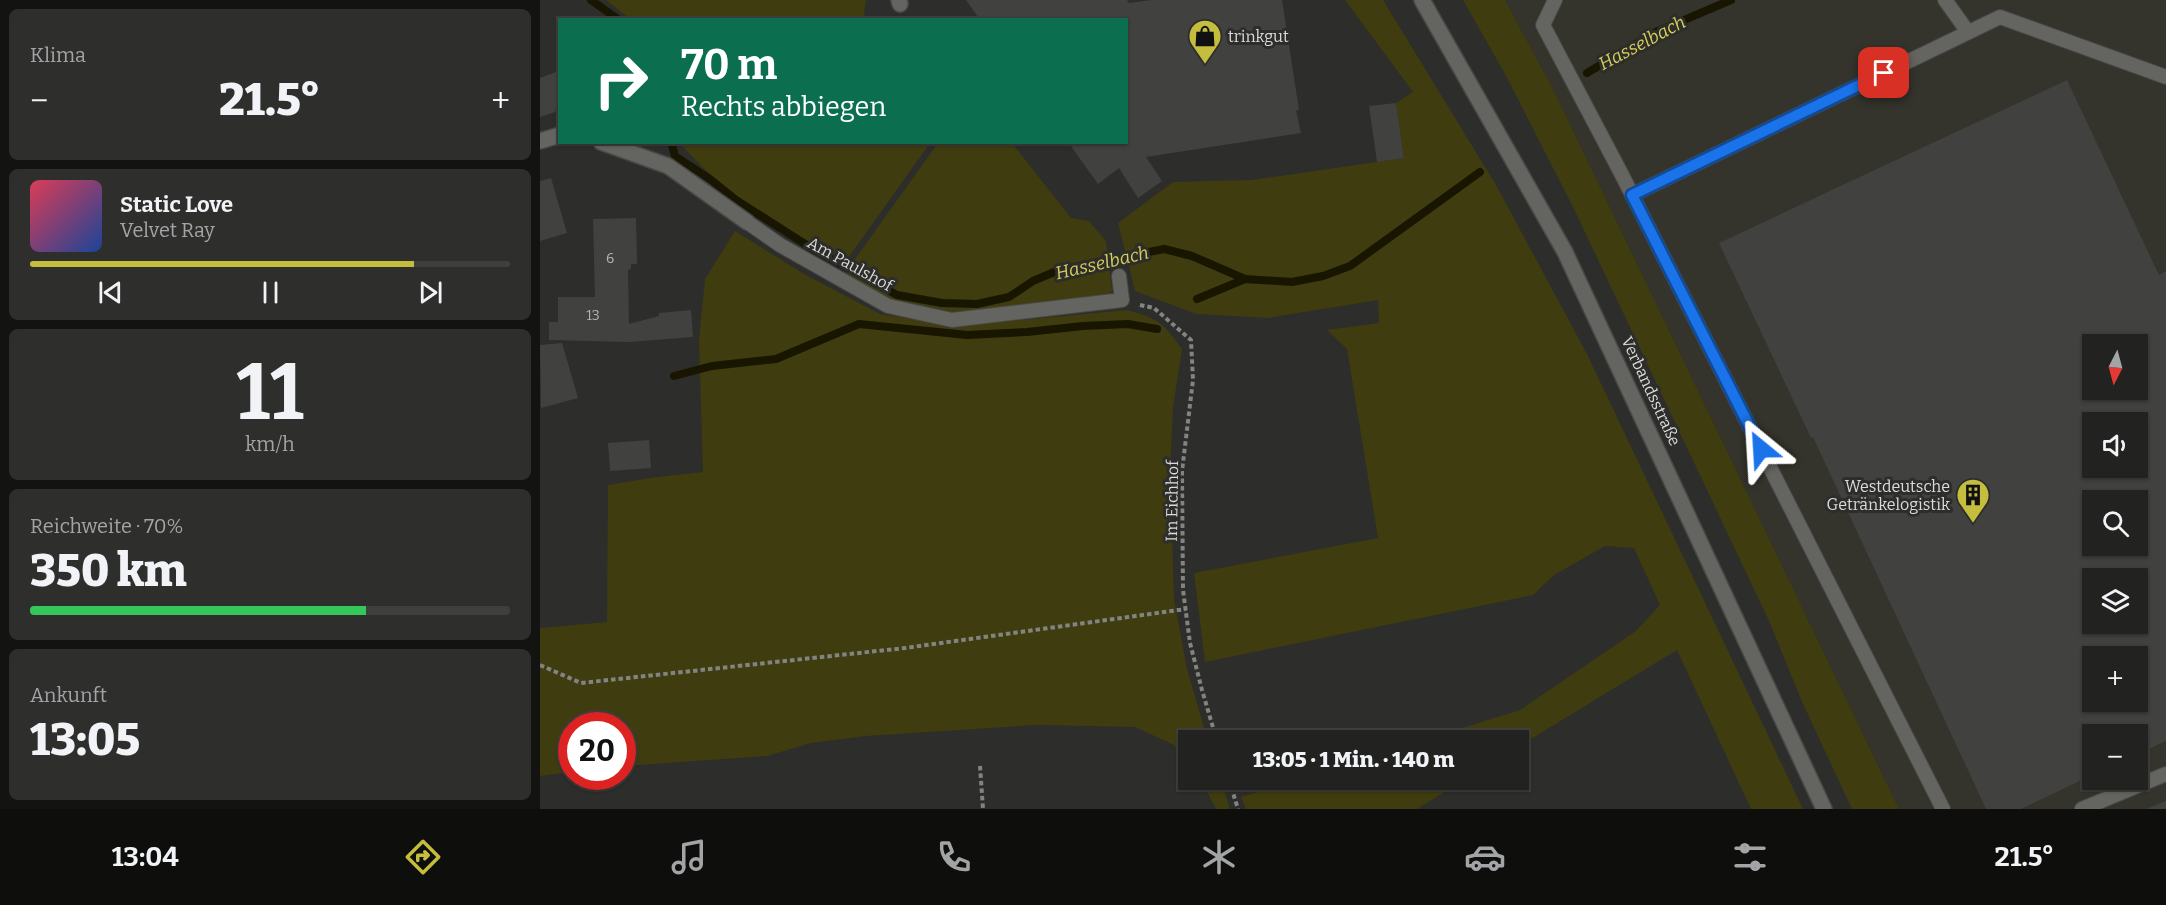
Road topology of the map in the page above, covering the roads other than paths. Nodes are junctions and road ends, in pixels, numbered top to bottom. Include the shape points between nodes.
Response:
1 (1422, 0) edge
2 (1555, 0) edge
3 (1945, 0) edge
4 (1968, 32) junction
5 (2166, 77) edge
6 (558, 136) edge
7 (540, 141) edge
8 (607, 144) edge
9 (1632, 195) junction
10 (747, 222) joint
11 (1119, 276) dead end
12 (2166, 774) edge
13 (1824, 809) edge
14 (1943, 809) edge
15 (2082, 809) edge

1 - 13 main road, Verbandsstraße via 1565,252
2 - 9 lane via 1543,25
3 - 4 lane
4 - 5 lane via 2000,17
4 - 9 lane
6 - 7 main road
8 - 10 main road, Am Paulshof via 668,166
9 - 14 lane
10 - 11 lane, Am Paulshof via 888,306 952,320 1122,300
12 - 15 lane

